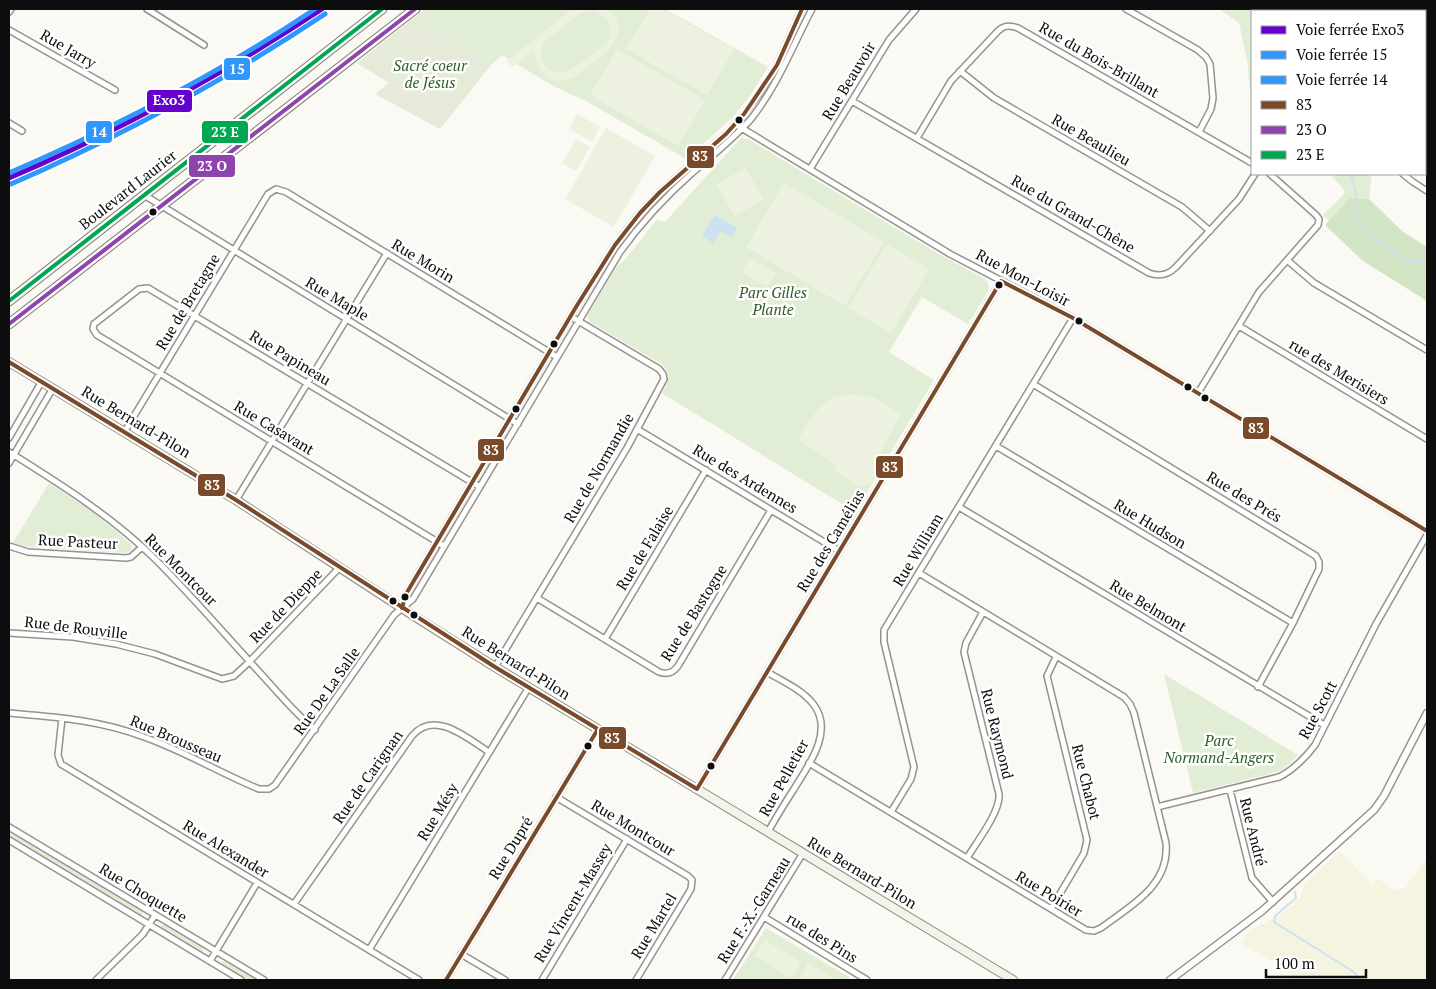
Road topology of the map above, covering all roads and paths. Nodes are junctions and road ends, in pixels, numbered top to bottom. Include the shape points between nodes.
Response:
1 (11, 9) edge
2 (147, 9) edge
3 (382, 9) edge
4 (415, 9) edge
5 (802, 9) edge
6 (812, 9) edge
7 (916, 9) edge
8 (1126, 9) edge
9 (9, 12) edge
10 (9, 30) edge
11 (204, 45) dead end
12 (960, 71) junction
13 (115, 90) dead end
14 (852, 101) junction
15 (9, 122) edge
16 (736, 124) junction
17 (742, 128) junction
18 (22, 130) dead end
19 (1199, 132) junction
20 (916, 138) junction
21 (1251, 161) edge
22 (687, 166) junction
23 (810, 169) junction
24 (693, 173) junction
25 (1255, 175) edge
26 (1271, 175) edge
27 (1405, 175) edge
28 (276, 189) joint
29 (1427, 191) edge
30 (144, 195) junction
31 (161, 206) junction
32 (1210, 230) junction
33 (234, 251) junction
34 (387, 254) junction
35 (608, 256) junction
36 (615, 260) junction
37 (1287, 260) junction
38 (1001, 281) junction
39 (9, 301) edge
40 (195, 316) junction
41 (571, 316) junction
42 (1073, 318) junction
43 (347, 320) junction
44 (578, 320) junction
45 (9, 324) edge
46 (1239, 326) junction
47 (93, 328) joint
48 (1427, 350) edge
49 (549, 352) junction
50 (557, 357) junction
51 (9, 362) edge
52 (160, 373) junction
53 (42, 381) junction
54 (308, 383) junction
55 (1033, 384) junction
56 (53, 388) junction
57 (1198, 393) junction
58 (510, 419) junction
59 (518, 424) junction
60 (637, 429) junction
61 (125, 431) junction
62 (9, 438) edge
63 (1427, 439) edge
64 (272, 442) junction
65 (996, 446) junction
66 (11, 453) edge
67 (9, 463) edge
68 (706, 470) junction
69 (473, 482) junction
70 (480, 487) junction
71 (236, 500) junction
72 (959, 507) junction
73 (771, 510) junction
74 (1427, 533) edge
75 (437, 542) junction
76 (9, 546) edge
77 (444, 546) junction
78 (142, 547) junction
79 (840, 551) junction
80 (340, 567) junction
81 (918, 574) junction
82 (537, 598) junction
83 (402, 608) junction
84 (983, 612) junction
85 (1293, 623) junction
86 (9, 632) edge
87 (605, 639) junction
88 (1056, 657) junction
89 (249, 662) junction
90 (495, 667) junction
91 (767, 672) junction
92 (529, 687) junction
93 (1258, 687) junction
94 (1427, 713) edge
95 (9, 714) edge
96 (62, 718) junction
97 (1324, 725) junction
98 (598, 729) junction
99 (315, 730) junction
100 (489, 752) junction
101 (809, 763) junction
102 (271, 788) joint
103 (697, 789) junction
104 (1230, 790) junction
105 (556, 797) junction
106 (1157, 807) junction
107 (890, 812) junction
108 (9, 827) edge
109 (768, 832) junction
110 (627, 839) junction
111 (9, 840) edge
112 (803, 853) junction
113 (967, 858) junction
114 (257, 883) junction
115 (692, 884) joint
116 (1272, 902) junction
117 (294, 904) junction
118 (1051, 909) junction
119 (155, 915) junction
120 (764, 917) junction
121 (149, 925) junction
122 (369, 950) junction
123 (216, 951) junction
124 (461, 954) junction
125 (210, 961) junction
126 (860, 979) edge
127 (96, 980) edge
128 (241, 980) edge
129 (264, 980) edge
130 (419, 980) edge
131 (446, 980) edge
132 (505, 980) edge
133 (542, 980) edge
134 (636, 980) edge
135 (725, 980) edge
136 (866, 980) edge
137 (1013, 980) edge
138 (1170, 980) edge

1 - 9 street
2 - 11 street
3 - 30 main road, Boulevard Laurier
4 - 31 main road
5 - 16 street via 777,65
6 - 17 street, Rue De La Salle via 781,75
7 - 14 street, Rue Beauvoir via 889,40
8 - 19 street via 1208,59 1213,101
10 - 13 street, Rue Jarry
12 - 19 street, Rue du Bois-Brillant via 999,29 1013,26
12 - 20 street, Rue du Bois-Brillant
12 - 32 street, Rue Beaulieu via 990,96 1182,207
14 - 20 street, Rue du Grand-Chêne
14 - 23 street, Rue Beauvoir
15 - 18 street
16 - 17 street, Rue Mon-Loisir
16 - 22 street
17 - 23 street, Rue Mon-Loisir
17 - 24 street, Rue De La Salle
19 - 21 street, Rue du Bois-Brillant
20 - 32 street, Rue du Grand-Chêne via 1152,274 1172,271
22 - 24 street
22 - 35 street via 640,213
23 - 38 street, Rue Mon-Loisir via 950,254
24 - 36 street, Rue De La Salle via 648,216
25 - 32 street, Rue du Grand-Chêne via 1239,199
26 - 37 street via 1318,218 1318,226
27 - 29 street
28 - 33 street, Rue de Bretagne via 270,193
28 - 34 street, Rue Morin
30 - 31 street, Rue Maple
30 - 39 main road, Boulevard Laurier
31 - 33 street, Rue Maple
31 - 45 main road
33 - 40 street, Rue de Bretagne
33 - 43 street, Rue Maple
34 - 43 street
34 - 49 street, Rue Morin
35 - 36 street
35 - 41 street
36 - 44 street, Rue De La Salle
37 - 46 street via 1259,292
37 - 48 street via 1314,282
38 - 42 street, Rue Mon-Loisir
38 - 79 street, Rue des Camélias
40 - 47 street, Rue Papineau via 144,287 98,320
40 - 52 street, Rue de Bretagne
40 - 54 street, Rue Papineau
41 - 44 street, Rue de Normandie
41 - 49 street
42 - 55 street, Rue William
42 - 57 street, Rue Mon-Loisir
43 - 54 street
43 - 58 street, Rue Maple
44 - 50 street, Rue De La Salle
44 - 60 street, Rue de Normandie via 663,374 662,384
46 - 57 street
46 - 63 street, rue des Merisiers
47 - 52 street, Rue Casavant via 97,335
49 - 50 street, Rue Morin
49 - 58 street
50 - 59 street, Rue De La Salle
51 - 53 main road, Rue Bernard-Pilon
52 - 61 street, Rue de Bretagne
52 - 64 street, Rue Casavant
53 - 56 main road, Rue Bernard-Pilon
53 - 62 street
54 - 64 street
54 - 69 street, Rue Papineau
55 - 65 street, Rue William
55 - 85 street, Rue des Prés via 1315,554 1319,569
56 - 61 main road, Rue Bernard-Pilon
56 - 66 street
57 - 74 street, Rue Mon-Loisir
58 - 59 street, Rue Maple
58 - 69 street
59 - 70 street, Rue De La Salle
60 - 68 street, Rue des Ardennes
60 - 82 street, Rue de Normandie
61 - 71 main road, Rue Bernard-Pilon
64 - 71 street
64 - 75 street, Rue Casavant
65 - 72 street, Rue William
65 - 85 street, Rue Hudson
66 - 67 street
66 - 78 street, Rue Montcour via 73,493
68 - 73 street, Rue des Ardennes
68 - 87 street, Rue de Falaise
69 - 70 street, Rue Papineau
69 - 75 street
70 - 77 street, Rue De La Salle
71 - 80 main road, Rue Bernard-Pilon
72 - 81 street, Rue William
72 - 93 street, Rue Belmont
73 - 79 street, Rue des Ardennes
73 - 87 street, Rue de Bastogne via 675,670 661,673
74 - 97 street, Rue Scott
75 - 77 street, Rue Casavant
75 - 83 street via 406,594
76 - 78 street, Rue Pasteur via 28,552 126,558
77 - 83 street, Rue De La Salle via 413,599
78 - 89 street, Rue Montcour
79 - 91 street, Rue des Camélias
80 - 83 main road, Rue Bernard-Pilon
80 - 89 street, Rue de Dieppe
81 - 84 street, Rue Poirier
81 - 107 street, Rue William via 883,635 914,767 912,777
82 - 87 street, Rue de Bastogne
82 - 90 street, Rue de Normandie
83 - 90 main road, Rue Bernard-Pilon
83 - 99 street, Rue De La Salle
84 - 88 street, Rue Poirier
84 - 113 street, Rue Raymond via 964,652 999,799 998,807
85 - 93 street, Rue des Prés
86 - 89 street, Rue de Rouville via 116,644 155,654 222,679 234,676
88 - 106 street, Rue Poirier via 1124,697 1130,704
88 - 118 street, Rue Chabot via 1047,676 1087,843 1082,858
89 - 99 street, Rue Montcour
90 - 92 main road, Rue Bernard-Pilon
91 - 101 street, Rue Pelletier via 806,696 818,710 821,729
91 - 103 street, Rue des Camélias
92 - 98 main road, Rue Bernard-Pilon
92 - 100 street, Rue Mésy
93 - 97 street, Rue Belmont
94 - 116 street via 1377,806
95 - 96 street, Rue Brousseau
96 - 102 street, Rue Brousseau via 135,734 256,788
96 - 114 street, Rue Alexander via 58,757 61,764
97 - 104 street, Rue Scott via 1311,751 1284,774
98 - 103 main road, Rue Bernard-Pilon
98 - 105 street, Rue Dupré
99 - 102 street, Rue De La Salle
100 - 117 street, Rue de Carignan via 444,726 431,725 419,729
100 - 122 street, Rue Mésy
101 - 107 street, Rue Poirier
101 - 109 street, Rue Pelletier
103 - 109 main road, Rue Bernard-Pilon
104 - 106 street, Rue Scott
104 - 116 street, Rue André via 1252,878
105 - 110 street, Rue Montcour
105 - 124 street, Rue Dupré
106 - 118 street, Rue Poirier via 1166,857 1162,874 1152,888 1094,931 1086,930
107 - 113 street, Rue Poirier
108 - 119 street, Rue Choquette
109 - 112 main road, Rue Bernard-Pilon
110 - 115 street, Rue Montcour via 688,876
110 - 133 street, Rue Vincent-Massey
111 - 121 street, Rue Choquette
112 - 120 street, Rue F.-X.-Garneau
112 - 137 main road, Rue Bernard-Pilon
113 - 118 street, Rue Poirier
114 - 117 street, Rue Alexander
114 - 123 street
115 - 134 street, Rue Martel
116 - 138 street
117 - 122 street, Rue Alexander
119 - 121 street
119 - 123 street, Rue Choquette
120 - 126 street, rue des Pins
120 - 135 street, Rue F.-X.-Garneau
121 - 125 street, Rue Choquette
121 - 127 street
122 - 130 street, Rue Alexander
123 - 125 street
123 - 129 street, Rue Choquette
124 - 131 street, Rue Dupré
124 - 132 street
125 - 128 street, Rue Choquette
126 - 136 street, rue des Pins

